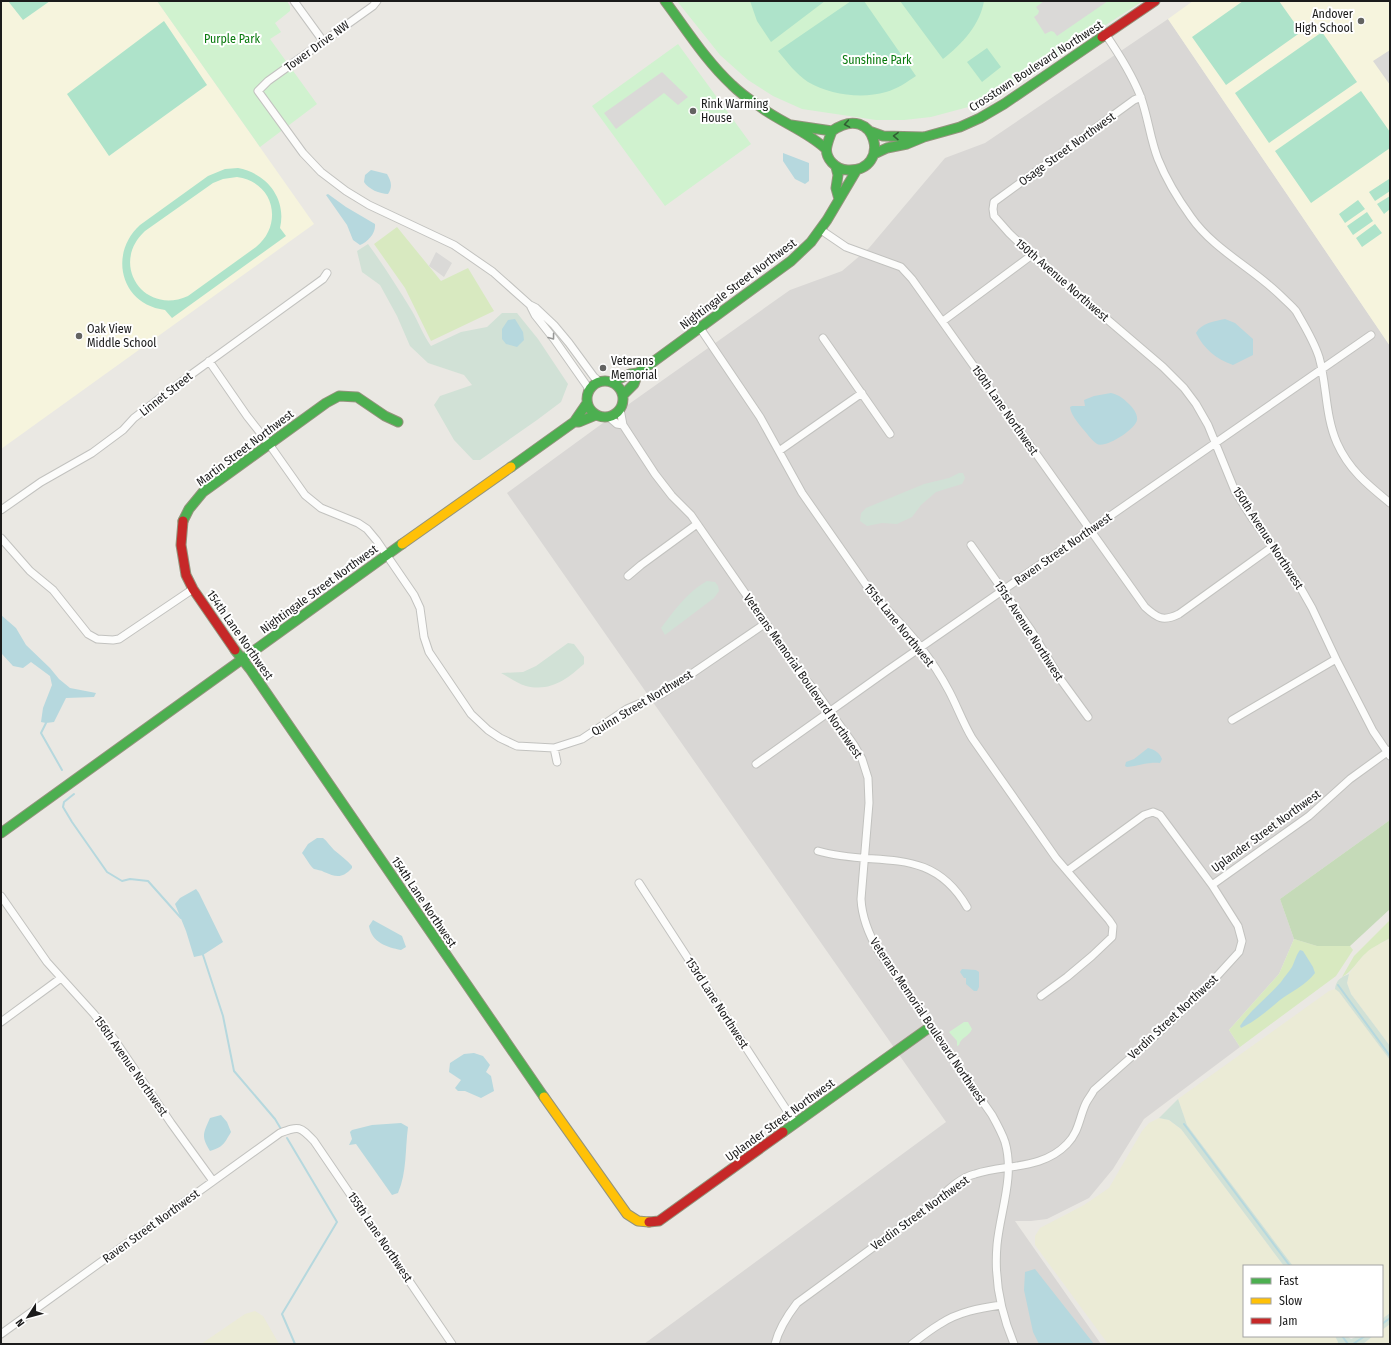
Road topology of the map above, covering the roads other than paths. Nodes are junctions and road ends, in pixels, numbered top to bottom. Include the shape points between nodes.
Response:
1 (294, 1) edge
2 (377, 1) edge
3 (665, 1) edge
4 (1155, 1) edge
5 (1106, 35) junction
6 (323, 41) junction
7 (1141, 97) junction
8 (791, 125) junction
9 (832, 131) junction
10 (869, 131) junction
11 (924, 138) junction
12 (826, 148) junction
13 (874, 154) junction
14 (836, 167) junction
15 (856, 171) junction
16 (839, 199) junction
17 (994, 202) joint
18 (821, 230) junction
19 (1032, 255) junction
20 (327, 273) dead end
21 (530, 305) junction
22 (942, 321) junction
23 (700, 328) junction
24 (1371, 334) dead end
25 (823, 338) dead end
26 (209, 361) junction
27 (1322, 369) junction
28 (638, 374) junction
29 (600, 382) junction
30 (612, 382) junction
31 (589, 391) junction
32 (862, 394) junction
33 (623, 395) junction
34 (587, 403) junction
35 (620, 409) junction
36 (596, 415) junction
37 (609, 417) junction
38 (398, 422) dead end
39 (574, 422) junction
40 (623, 425) junction
41 (890, 434) dead end
42 (1215, 442) junction
43 (269, 444) junction
44 (779, 451) junction
45 (1390, 503) edge
46 (1, 510) edge
47 (698, 524) junction
48 (1091, 530) junction
49 (1, 538) edge
50 (971, 545) dead end
51 (1272, 547) junction
52 (387, 555) junction
53 (628, 576) dead end
54 (193, 589) junction
55 (1004, 590) junction
56 (766, 623) junction
57 (922, 648) junction
58 (242, 659) junction
59 (1336, 659) junction
60 (830, 712) junction
61 (1088, 717) dead end
62 (1232, 720) dead end
63 (554, 748) junction
64 (1389, 753) edge
65 (557, 762) dead end
66 (756, 764) dead end
67 (1, 833) edge
68 (818, 852) dead end
69 (864, 859) junction
70 (1067, 871) junction
71 (639, 883) dead end
72 (1212, 885) junction
73 (1, 896) edge
74 (967, 907) dead end
75 (61, 978) junction
76 (1041, 996) dead end
77 (1, 1022) edge
78 (930, 1026) junction
79 (795, 1123) junction
80 (305, 1131) joint
81 (1008, 1168) junction
82 (213, 1181) junction
83 (640, 1222) joint
84 (1001, 1305) junction
85 (1, 1334) edge
86 (452, 1344) edge
87 (775, 1344) edge
88 (912, 1344) edge
89 (1014, 1344) edge

1 - 6 street
2 - 6 street, Tower Drive NW
3 - 8 street via 710,61 732,85 760,107
4 - 5 street, Crosstown Boulevard Northwest
5 - 7 street via 1126,64
5 - 11 street, Crosstown Boulevard Northwest via 1004,104 960,127
6 - 21 street, Tower Drive NW via 258,91 304,153 321,172 346,191 369,206 454,246 493,272
7 - 17 street, Osage Street Northwest
7 - 27 street via 1158,158 1191,218 1212,240 1272,287 1295,310 1311,338
8 - 9 street
8 - 12 street
10 -> 9 street, Crosstown Boulevard Northwest via 862,125 850,123 838,126
9 - 12 street
11 -> 10 street, Crosstown Boulevard Northwest via 883,136
10 - 13 street via 874,142
11 - 13 street, Crosstown Boulevard Northwest
12 - 14 street via 830,161
13 - 15 street, Crosstown Boulevard Northwest via 865,167
14 - 15 street
14 - 16 street
15 - 16 street, Nightingale Street Northwest
16 - 18 street, Nightingale Street Northwest
17 - 19 street, 150th Avenue Northwest via 994,216
18 - 22 street, 150th Lane Northwest via 846,247 901,267
18 - 23 street, Nightingale Street Northwest via 792,261
19 - 22 street
19 - 42 street, 150th Avenue Northwest via 1169,372 1196,404
20 - 26 street, Linnet Street via 323,279
21 - 29 street via 554,325
21 -> 31 street via 588,386
22 - 48 street, 150th Lane Northwest
23 - 28 street, Nightingale Street Northwest
23 - 44 street, 151st Lane Northwest via 760,417
24 - 27 street, Raven Street Northwest
25 - 32 street
26 - 43 street
26 - 46 street, Linnet Street via 92,453 41,482
27 - 42 street, Raven Street Northwest
27 - 45 street via 1326,405 1336,442 1364,482
28 - 30 street, Nightingale Street Northwest via 628,374 621,380
28 - 33 street, Nightingale Street Northwest via 634,384
29 - 30 street, Nightingale Street Northwest
29 - 31 street via 594,384
30 - 33 street
31 - 34 street, Nightingale Street Northwest
32 - 41 street
32 - 44 street
33 - 35 street, Nightingale Street Northwest
34 - 36 street
34 - 39 street, Nightingale Street Northwest
35 - 37 street
35 - 40 street, Veterans Memorial Boulevard Northwest
36 - 37 street, Nightingale Street Northwest
36 - 39 street, Nightingale Street Northwest
37 - 40 street via 617,424
38 - 43 street, Martin Street Northwest via 357,397 339,396
39 - 52 street, Nightingale Street Northwest
40 - 47 street, Veterans Memorial Boulevard Northwest via 665,488
42 - 48 street, Raven Street Northwest
42 - 51 street, 150th Avenue Northwest via 1235,491
43 - 52 street via 305,495 321,508 358,522
43 - 54 street, Martin Street Northwest via 203,492 189,509 182,523 180,545 186,575
44 - 57 street, 151st Lane Northwest via 802,493 869,589
47 - 53 street
47 - 56 street, Veterans Memorial Boulevard Northwest
48 - 51 street, 150th Lane Northwest via 1145,607 1155,617 1166,619 1179,614
48 - 55 street, Raven Street Northwest
49 - 54 street via 30,571 53,590 88,634 97,639 119,639
50 - 55 street, 151st Avenue Northwest
51 - 59 street, 150th Avenue Northwest via 1295,578
52 - 58 street, Nightingale Street Northwest
52 - 63 street via 420,608 429,652 471,714 488,730 517,746
54 - 58 street, 154th Lane Northwest
55 - 57 street, Raven Street Northwest
55 - 61 street, 151st Avenue Northwest via 1061,680
56 - 60 street, Veterans Memorial Boulevard Northwest
56 - 63 street, Quinn Street Northwest via 662,694 627,709 582,739
57 - 60 street, Raven Street Northwest
57 - 70 street, 151st Lane Northwest via 949,691 972,738
58 - 67 street, Nightingale Street Northwest
58 - 83 street, 154th Lane Northwest via 613,1195 627,1214
59 - 62 street
59 - 64 street, 150th Avenue Northwest via 1373,731
60 - 66 street, Raven Street Northwest
60 - 69 street, Veterans Memorial Boulevard Northwest via 857,749 868,778 869,803
63 - 65 street
64 - 72 street, Uplander Street Northwest via 1350,779 1309,816
68 - 69 street
69 - 74 street via 904,861 928,869 950,884
69 - 78 street, Veterans Memorial Boulevard Northwest via 862,913 871,940
70 - 72 street via 1144,815 1153,812 1160,815
70 - 76 street, 151st Lane Northwest via 1109,920 1113,926 1112,937 1077,969
71 - 79 street, 153rd Lane Northwest
72 - 81 street, Verdin Street Northwest via 1238,926 1242,941 1239,952 1163,1029 1094,1090 1086,1103 1078,1128 1067,1144 1049,1158
73 - 75 street, 156th Avenue Northwest
75 - 77 street
75 - 82 street, 156th Avenue Northwest via 114,1039
78 - 79 street, Uplander Street Northwest
78 - 81 street, Veterans Memorial Boulevard Northwest via 1000,1129 1005,1142
79 - 83 street, Uplander Street Northwest via 659,1221
80 - 82 street, Raven Street Northwest via 300,1128 280,1133
80 - 86 street, 155th Lane Northwest
81 - 84 street, Veterans Memorial Boulevard Northwest via 997,1246
81 - 87 street, Verdin Street Northwest via 963,1178 935,1202 797,1303 780,1328
82 - 85 street, Raven Street Northwest
84 - 88 street via 957,1315
84 - 89 street, Veterans Memorial Boulevard Northwest

